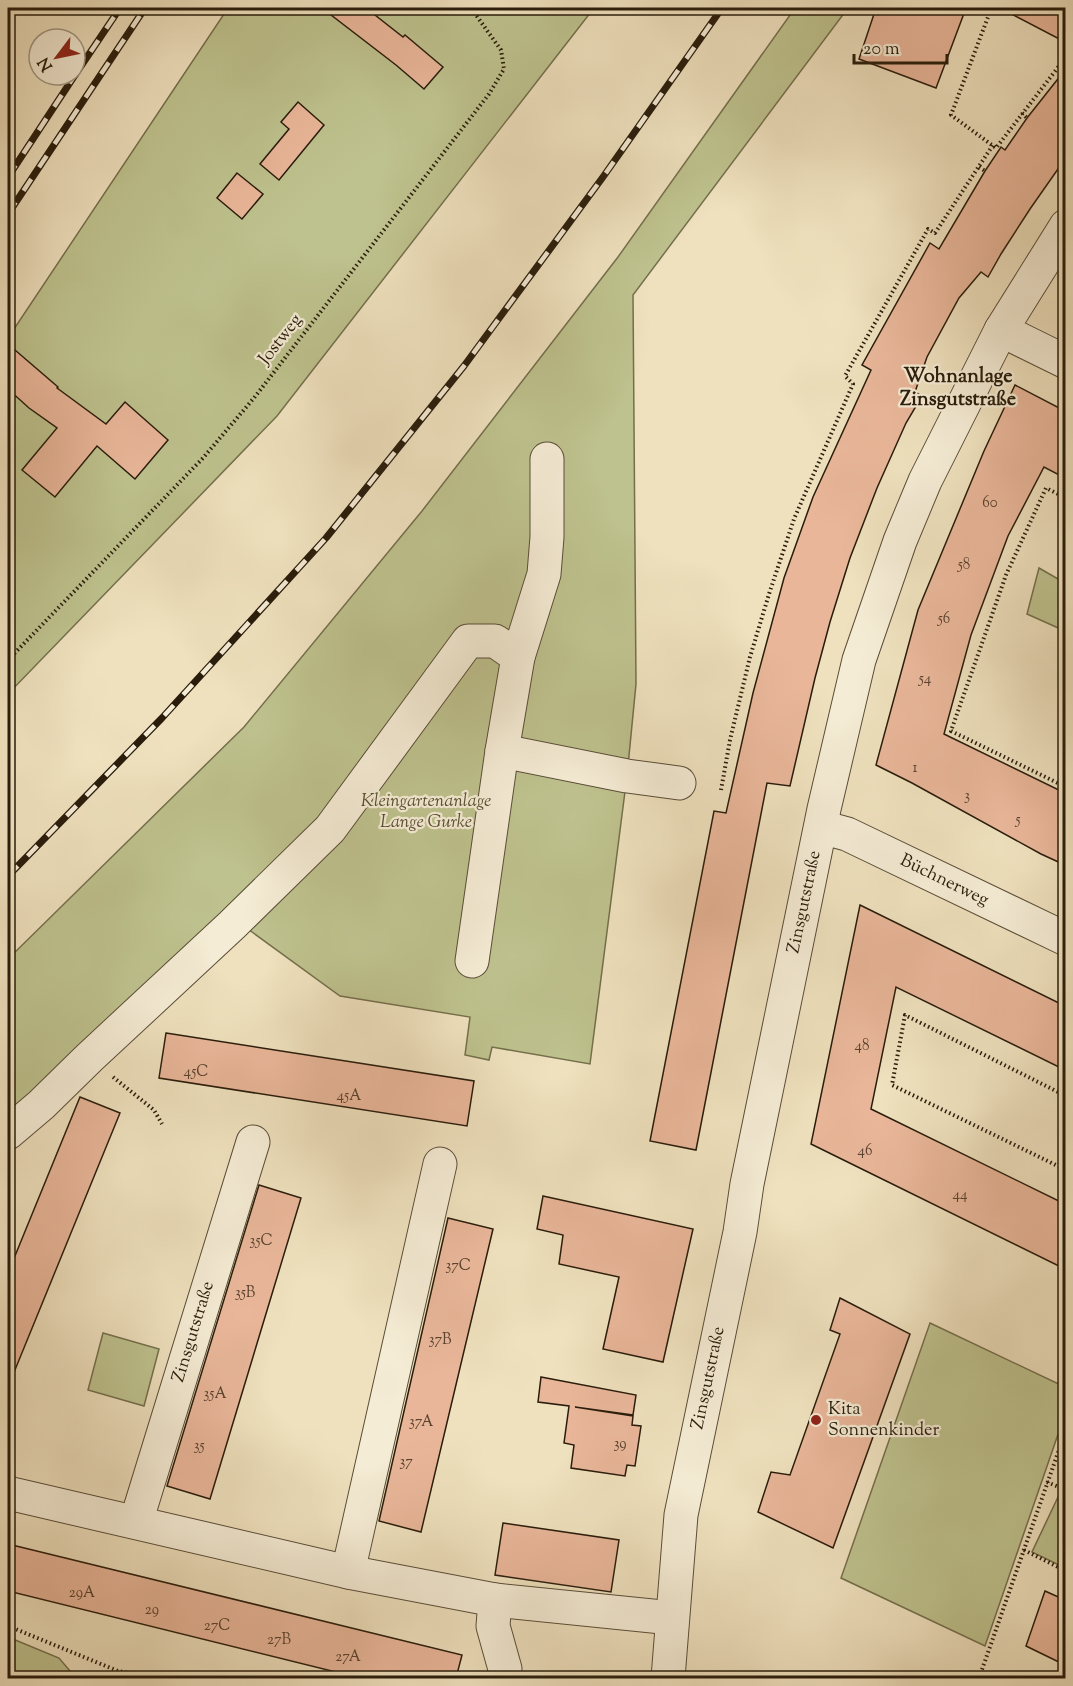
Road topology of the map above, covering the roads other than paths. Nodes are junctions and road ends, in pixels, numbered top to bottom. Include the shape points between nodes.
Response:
1 (1065, 226) edge
2 (1001, 330) junction
3 (1065, 362) edge
4 (547, 459) dead end
5 (519, 657) junction
6 (502, 751) junction
7 (680, 783) dead end
8 (821, 827) junction
9 (1065, 939) edge
10 (472, 961) dead end
11 (8, 1133) edge
12 (253, 1142) dead end
13 (440, 1164) dead end
14 (8, 1493) edge
15 (136, 1522) junction
16 (348, 1572) junction
17 (495, 1600) junction
18 (672, 1618) junction
19 (504, 1678) edge
20 (668, 1678) edge

1 - 2 street, Zinsgutstraße
2 - 3 street
2 - 8 street, Zinsgutstraße via 925,481 900,541 860,660
4 - 5 street via 544,573
5 - 6 street
5 - 11 street via 495,640 468,640 330,829
6 - 7 street
6 - 10 street
8 - 9 street, Büchnerweg via 847,834
8 - 18 street, Zinsgutstraße via 681,1515
12 - 15 street, Zinsgutstraße
13 - 16 street
14 - 15 street
15 - 16 street
16 - 17 street
17 - 18 street
17 - 19 street via 493,1626
18 - 20 street, Zinsgutstraße

